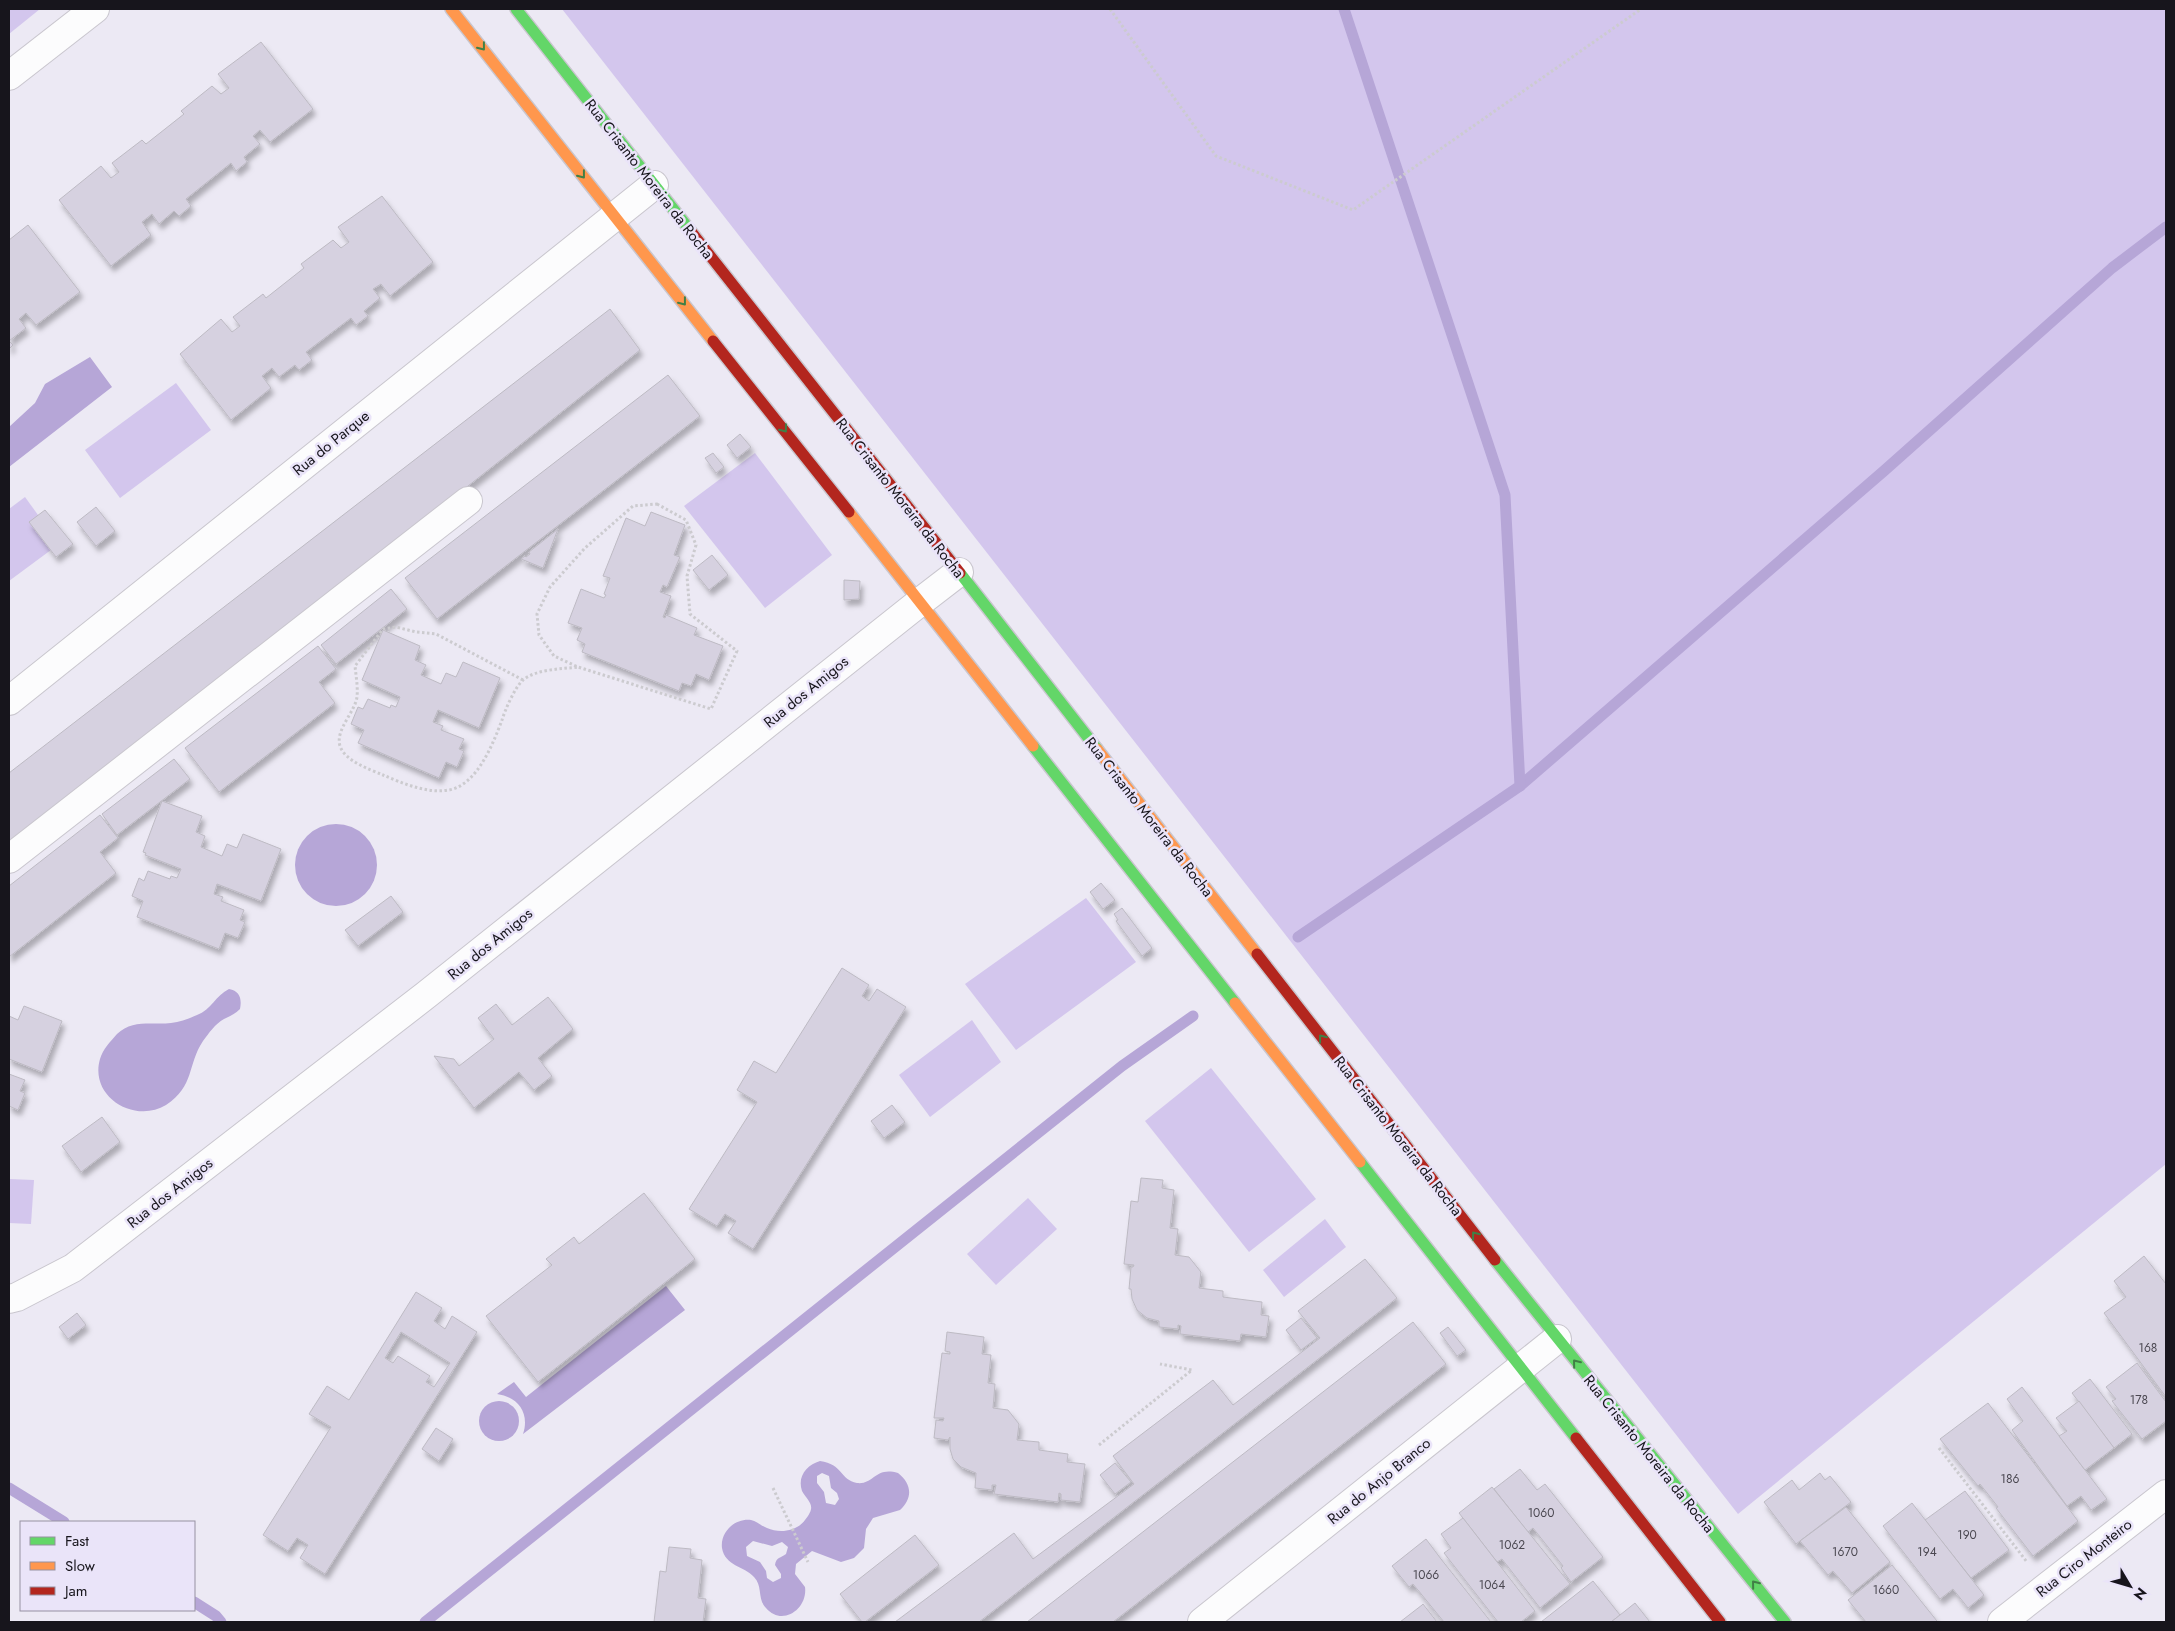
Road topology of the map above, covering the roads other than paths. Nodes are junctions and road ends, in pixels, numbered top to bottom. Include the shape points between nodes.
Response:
1 (95, 9) edge
2 (451, 9) edge
3 (516, 9) edge
4 (9, 76) edge
5 (654, 185) junction
6 (615, 216) junction
7 (468, 501) dead end
8 (959, 572) junction
9 (920, 602) junction
10 (9, 701) edge
11 (9, 859) edge
12 (9, 1299) edge
13 (1557, 1339) junction
14 (1520, 1368) junction
15 (2166, 1494) edge
16 (1202, 1622) edge
17 (1720, 1622) edge
18 (1785, 1622) edge
19 (2002, 1622) edge

1 - 4 street
2 -> 6 main road
3 - 5 main road, Rua Crisanto Moreira da Rocha
5 - 6 street, Rua do Parque
5 - 8 main road, Rua Crisanto Moreira da Rocha
6 -> 9 main road
6 - 10 street, Rua do Parque
7 - 11 street
8 - 9 street, Rua dos Amigos
13 -> 8 main road, Rua Crisanto Moreira da Rocha
9 - 12 street, Rua dos Amigos via 426,995 73,1268
9 - 14 main road
13 - 14 street, Rua do Anjo Branco
18 -> 13 main road, Rua Crisanto Moreira da Rocha
14 - 16 street, Rua do Anjo Branco
14 - 17 main road
15 - 19 street, Rua Ciro Monteiro

